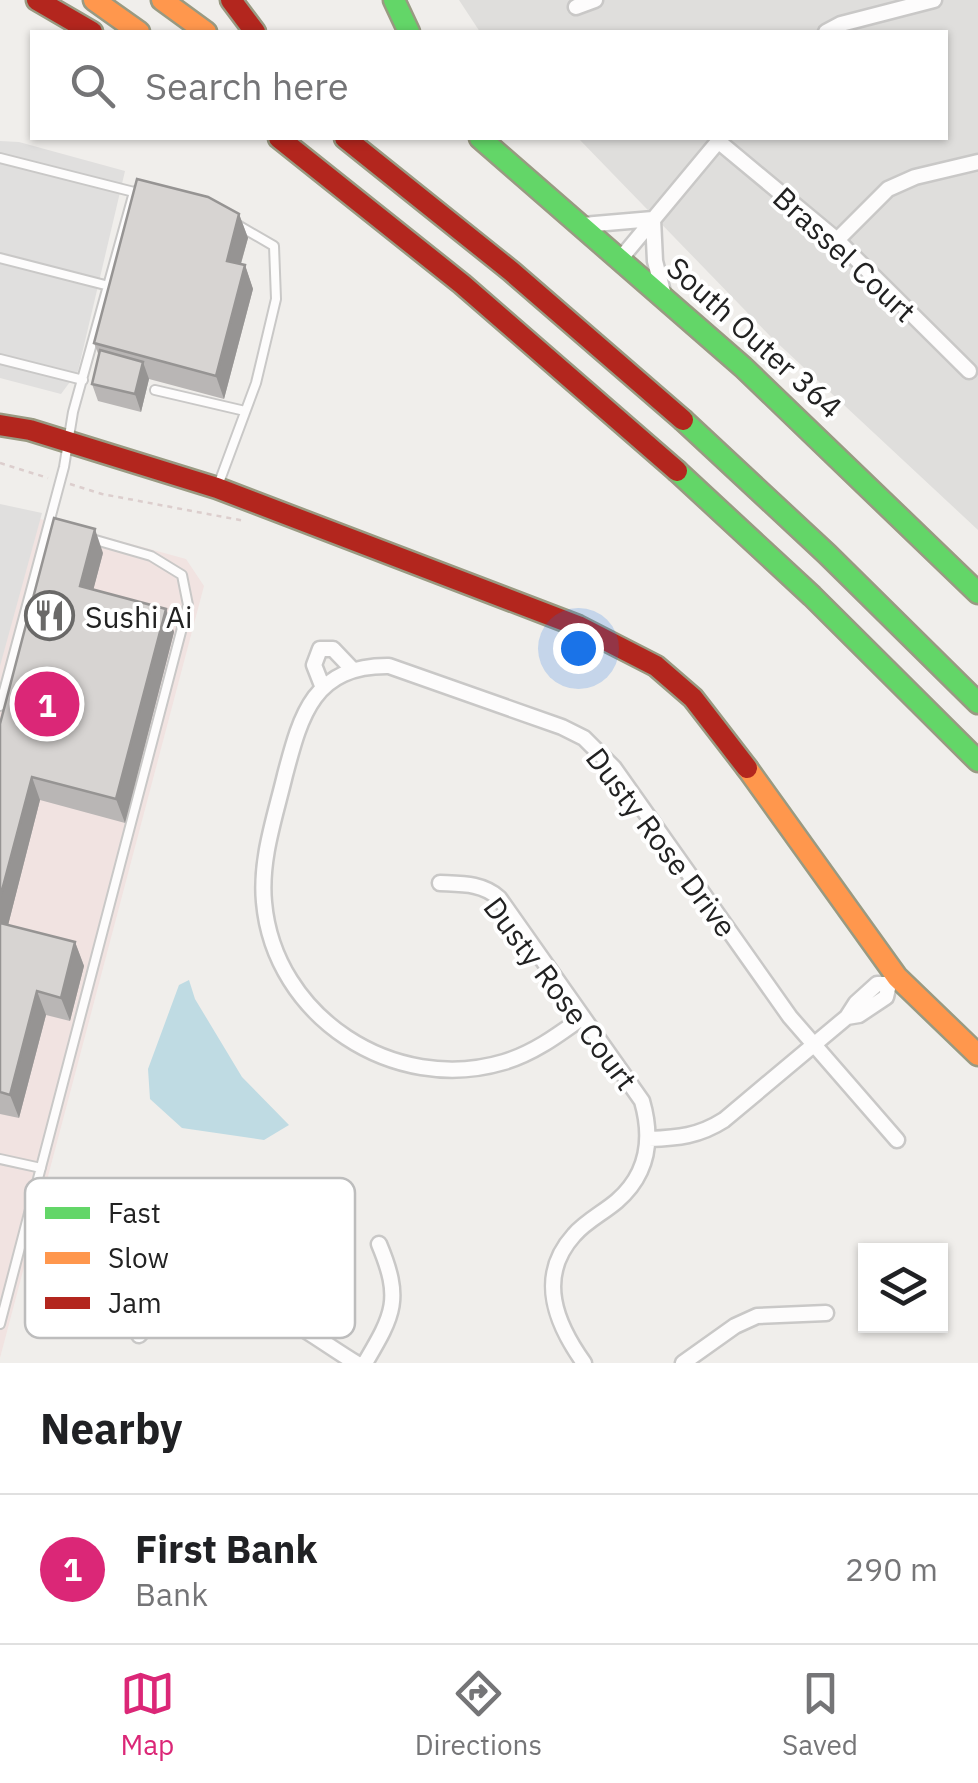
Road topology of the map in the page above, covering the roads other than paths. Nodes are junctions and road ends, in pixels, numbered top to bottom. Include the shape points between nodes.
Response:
1 (37, 0) edge
2 (94, 0) edge
3 (162, 0) edge
4 (231, 0) edge
5 (394, 0) edge
6 (595, 0) edge
7 (934, 0) edge
8 (576, 7) dead end
9 (89, 30) edge
10 (135, 30) edge
11 (203, 30) edge
12 (253, 30) edge
13 (407, 30) edge
14 (830, 30) edge
15 (263, 140) edge
16 (282, 140) edge
17 (349, 140) edge
18 (482, 140) edge
19 (718, 140) edge
20 (720, 140) edge
21 (0, 158) edge
22 (978, 162) edge
23 (148, 186) edge
24 (134, 192) junction
25 (372, 210) junction
26 (224, 216) edge
27 (653, 220) junction
28 (583, 225) junction
29 (837, 240) junction
30 (622, 257) junction
31 (0, 258) edge
32 (109, 286) junction
33 (663, 294) junction
34 (0, 358) edge
35 (969, 371) dead end
36 (83, 380) junction
37 (156, 390) dead end
38 (245, 411) junction
39 (0, 425) edge
40 (69, 441) junction
41 (217, 488) junction
42 (48, 530) junction
43 (67, 533) edge
44 (85, 537) edge
45 (978, 593) edge
46 (353, 670) junction
47 (323, 688) junction
48 (978, 704) edge
49 (0, 706) edge
50 (978, 761) edge
51 (440, 883) dead end
52 (893, 980) junction
53 (584, 1017) junction
54 (813, 1046) junction
55 (978, 1055) edge
56 (648, 1139) junction
57 (897, 1140) dead end
58 (0, 1160) edge
59 (41, 1168) junction
60 (38, 1178) edge
61 (25, 1229) edge
62 (379, 1244) dead end
63 (826, 1313) dead end
64 (0, 1324) edge
65 (313, 1338) edge
66 (685, 1362) edge
67 (356, 1363) edge
68 (365, 1363) edge
69 (584, 1363) edge

1 - 9 main road
2 - 10 main road
3 - 11 main road
4 - 12 main road
5 - 13 main road
6 - 8 street
7 - 14 street
15 - 25 main road
16 - 25 main road
17 - 48 main road via 695,431
18 - 28 main road, South Outer 364
19 - 27 street
20 - 29 street, Brassel Court
21 - 24 lane
22 - 29 street via 888,188
23 - 24 lane
24 - 32 lane
25 - 50 main road via 675,468 867,646
26 - 38 lane via 274,246 276,299
27 - 28 street
27 - 30 street
27 - 33 street
28 - 30 main road, South Outer 364
29 - 35 street, Brassel Court
30 - 33 main road, South Outer 364
31 - 32 lane
32 - 36 lane
33 - 45 main road, South Outer 364 via 859,473
34 - 36 lane
36 - 40 lane
37 - 38 lane
38 - 41 lane
39 - 40 main road
40 - 41 main road
40 - 42 lane
41 - 52 main road via 578,626 656,666 714,722
42 - 43 lane
42 - 49 lane
44 - 59 lane via 151,556 182,575 188,605
46 - 47 street, Dusty Rose Drive
46 - 47 street, Dusty Rose Drive via 333,649 320,648 314,664
46 - 54 street, Dusty Rose Drive via 404,670 584,738 614,768
47 - 53 street, Dusty Rose Drive via 298,726 264,863 269,931 299,994 322,1020 368,1052 445,1070 518,1056
51 - 53 street, Dusty Rose Court via 471,885 499,898
52 - 54 street via 886,997 847,1017
52 - 55 main road
53 - 56 street, Dusty Rose Court via 642,1102
54 - 56 street via 704,1132
54 - 57 street, Dusty Rose Drive
56 - 69 street via 633,1184 573,1236 556,1266 553,1303
58 - 59 lane
59 - 60 lane
61 - 64 lane
62 - 68 street via 394,1294 389,1323
63 - 66 street via 757,1316
65 - 67 street

